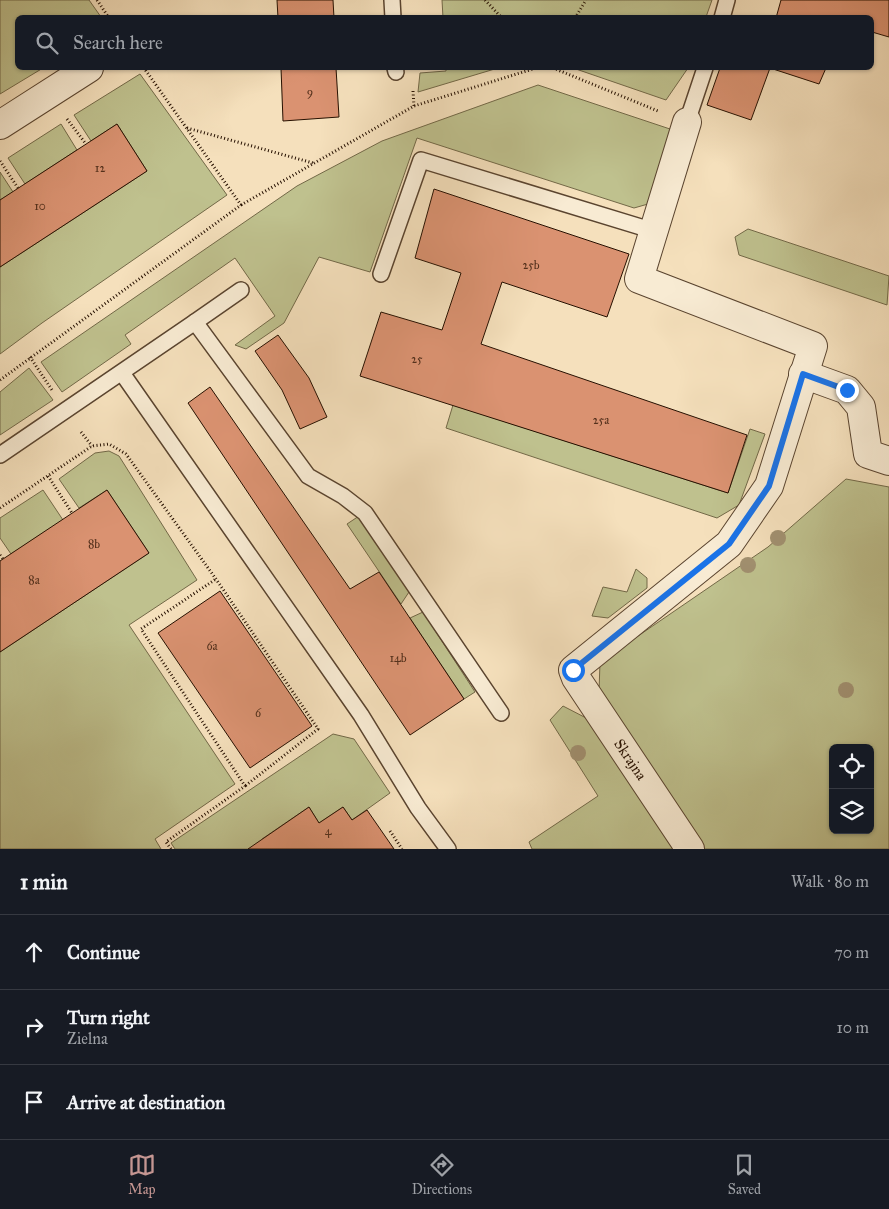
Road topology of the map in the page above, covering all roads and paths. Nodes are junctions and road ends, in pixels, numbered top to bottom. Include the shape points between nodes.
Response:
1 (97, 0) edge
2 (392, 0) edge
3 (485, 0) edge
4 (586, 0) edge
5 (727, 0) edge
6 (107, 15) edge
7 (393, 15) edge
8 (499, 15) edge
9 (577, 15) edge
10 (723, 15) edge
11 (86, 70) edge
12 (145, 70) edge
13 (530, 70) edge
14 (558, 70) edge
15 (704, 70) edge
16 (63, 114) dead end
17 (687, 122) junction
18 (0, 125) edge
19 (186, 128) junction
20 (86, 144) dead end
21 (0, 161) edge
22 (314, 164) junction
23 (18, 188) dead end
24 (241, 205) junction
25 (654, 231) junction
26 (381, 274) dead end
27 (241, 290) dead end
28 (195, 322) junction
29 (122, 373) junction
30 (803, 374) junction
31 (0, 380) edge
32 (0, 456) edge
33 (889, 461) edge
34 (48, 476) junction
35 (0, 508) edge
36 (72, 513) dead end
37 (0, 555) edge
38 (3, 559) dead end
39 (216, 579) junction
40 (501, 713) dead end
41 (245, 786) junction
42 (390, 831) dead end
43 (171, 849) edge
44 (402, 849) edge
45 (448, 849) edge
46 (690, 849) edge

1 - 6 path
2 - 7 lane
3 - 8 path
4 - 9 path
5 - 10 lane
11 - 18 street
12 - 19 path
13 - 22 path via 414,106
14 - 17 path
15 - 17 lane
16 - 20 path
17 - 25 street
19 - 22 path
19 - 24 path
21 - 23 path
22 - 24 path
24 - 31 path
25 - 26 lane via 421,160
25 - 30 street via 639,279 813,346
27 - 28 lane
28 - 29 lane
28 - 40 lane via 308,476 365,512
29 - 32 lane
29 - 45 lane via 361,715 418,808
30 - 33 street via 847,390 861,407 868,454
30 - 46 street, Skrajna via 769,486 729,544 573,670
34 - 35 path
34 - 36 path
34 - 39 path via 92,446 109,444 126,454
37 - 38 path
39 - 41 path via 318,729
39 - 41 path via 141,629
41 - 43 path via 166,842
42 - 44 path

